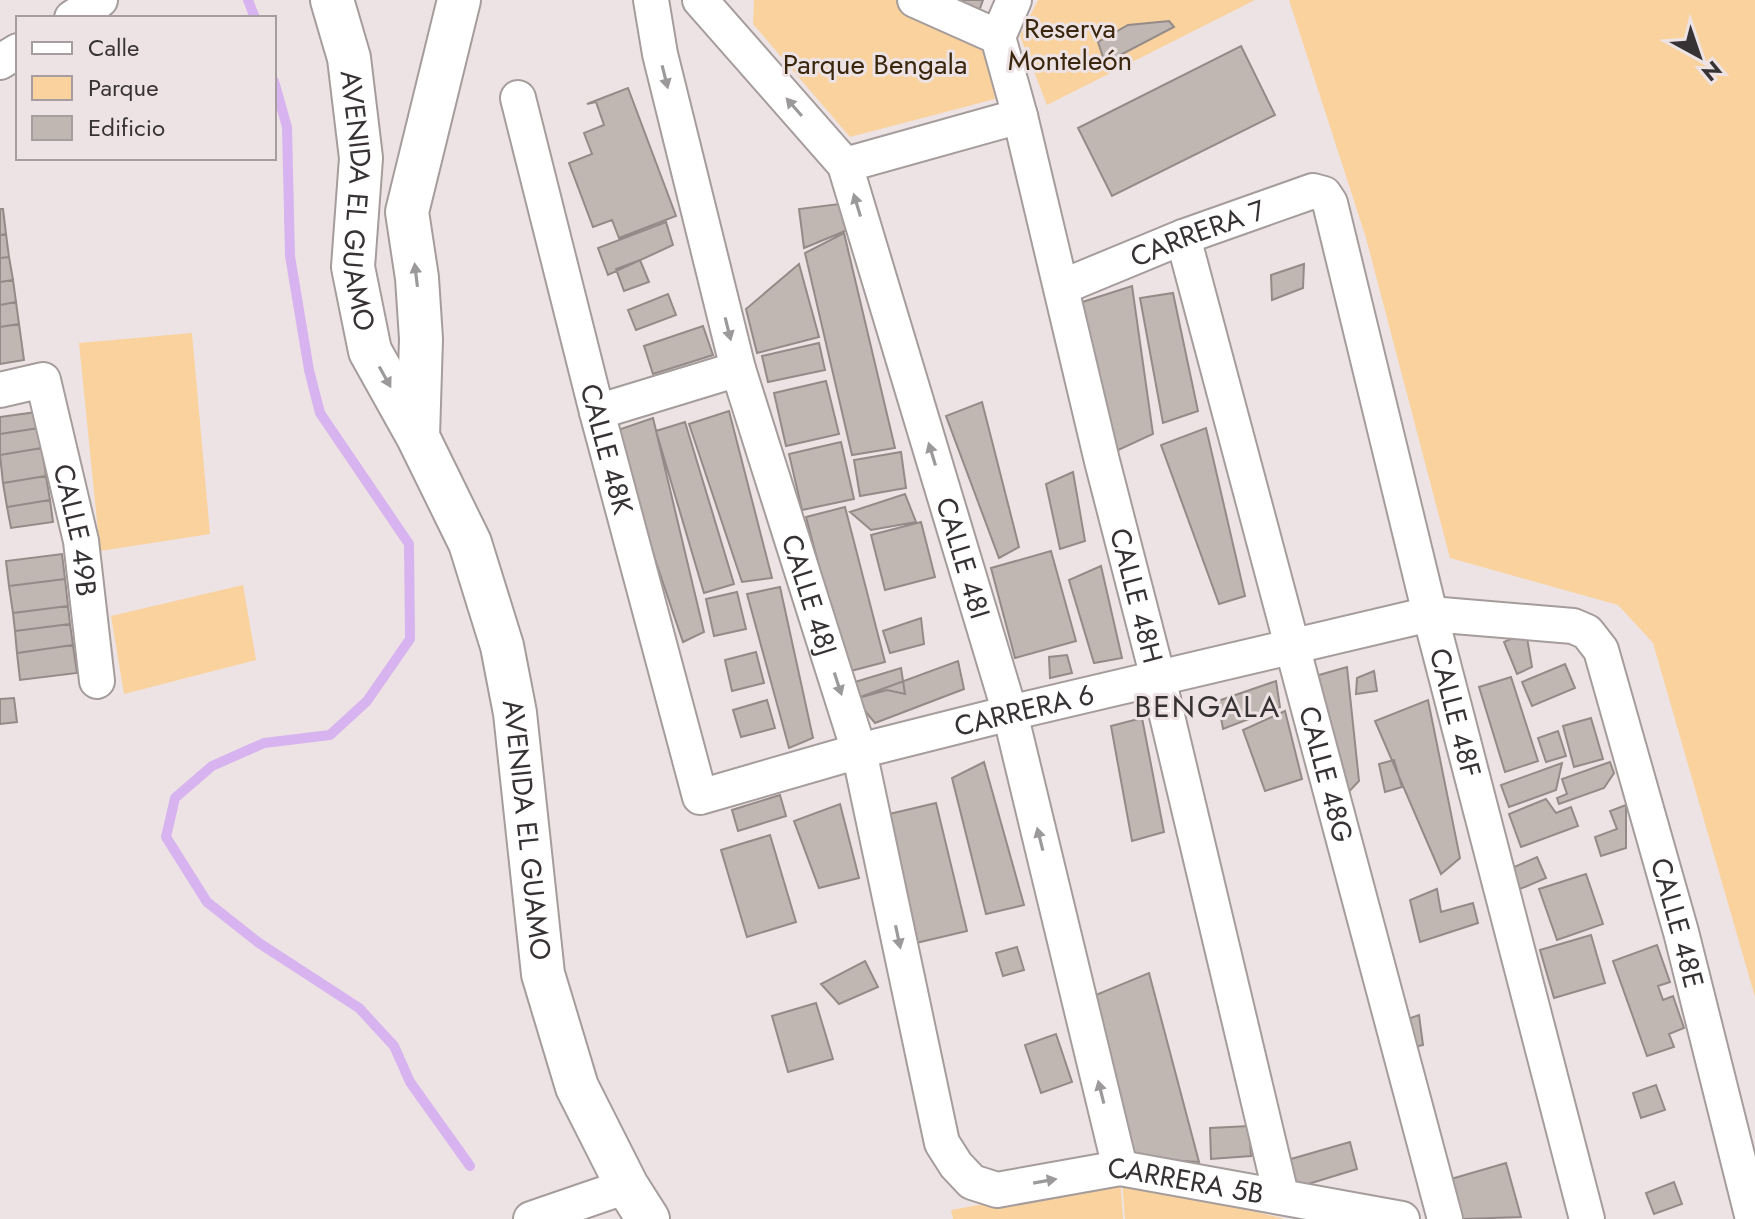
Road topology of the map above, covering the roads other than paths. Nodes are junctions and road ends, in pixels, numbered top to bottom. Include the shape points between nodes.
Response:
1 (100, 0) edge
2 (332, 0) edge
3 (459, 0) edge
4 (651, 0) edge
5 (915, 0) edge
6 (1014, 0) edge
7 (713, 7) edge
8 (75, 16) edge
9 (998, 37) junction
10 (518, 98) dead end
11 (1020, 116) junction
12 (845, 165) junction
13 (1330, 203) joint
14 (1183, 237) junction
15 (1062, 287) junction
16 (738, 369) junction
17 (0, 390) edge
18 (597, 412) junction
19 (418, 437) junction
20 (1430, 614) junction
21 (1587, 632) joint
22 (1291, 646) junction
23 (1158, 678) junction
24 (97, 681) dead end
25 (1010, 713) junction
26 (859, 751) junction
27 (700, 797) joint
28 (1120, 1168) junction
29 (972, 1182) joint
30 (1281, 1195) junction
31 (637, 1203) edge
32 (531, 1219) edge
33 (1402, 1219) edge
34 (1445, 1219) edge
35 (1587, 1219) edge
36 (1753, 1219) edge

1 - 8 street
2 -> 19 main road, AVENIDA EL GUAMO via 349,58 361,158 353,267 370,351
19 -> 3 main road, AVENIDA EL GUAMO via 421,339 407,212
4 -> 16 street, CALLE 48J
5 - 9 street
6 - 9 street
12 -> 7 street, CALLE 48I
9 - 11 street, CALLE 48H
10 - 18 street, CALLE 48K
11 - 12 street
11 - 15 street, CALLE 48H
25 -> 12 street, CALLE 48I
13 - 14 street, CARRERA 7 via 1313,191
13 - 20 street, CALLE 48F
14 - 15 street, CARRERA 7
14 - 22 street, CALLE 48G
15 - 23 street, CALLE 48H
16 - 18 street
16 -> 26 street, CALLE 48J
17 - 24 street, CALLE 49B via 43,380 81,541
18 - 27 street, CALLE 48K
19 - 31 main road, AVENIDA EL GUAMO via 470,543 502,646 515,713 543,974 577,1087
20 - 21 street, CARRERA 6 via 1573,626
20 - 22 street, CARRERA 6
20 - 35 street, CALLE 48F
21 - 36 street, CALLE 48E via 1601,650 1681,932
22 - 23 street, CARRERA 6
22 - 34 street, CALLE 48G
23 - 25 street, CARRERA 6
23 - 30 street, CALLE 48H
25 - 26 street, CARRERA 6
28 -> 25 street, CALLE 48I
26 - 27 street, CARRERA 6
26 -> 29 street, CALLE 48J via 942,1143
29 -> 28 street, CARRERA 5B via 997,1190
28 - 30 street, CARRERA 5B
30 - 33 street, CARRERA 5B
31 - 32 street

